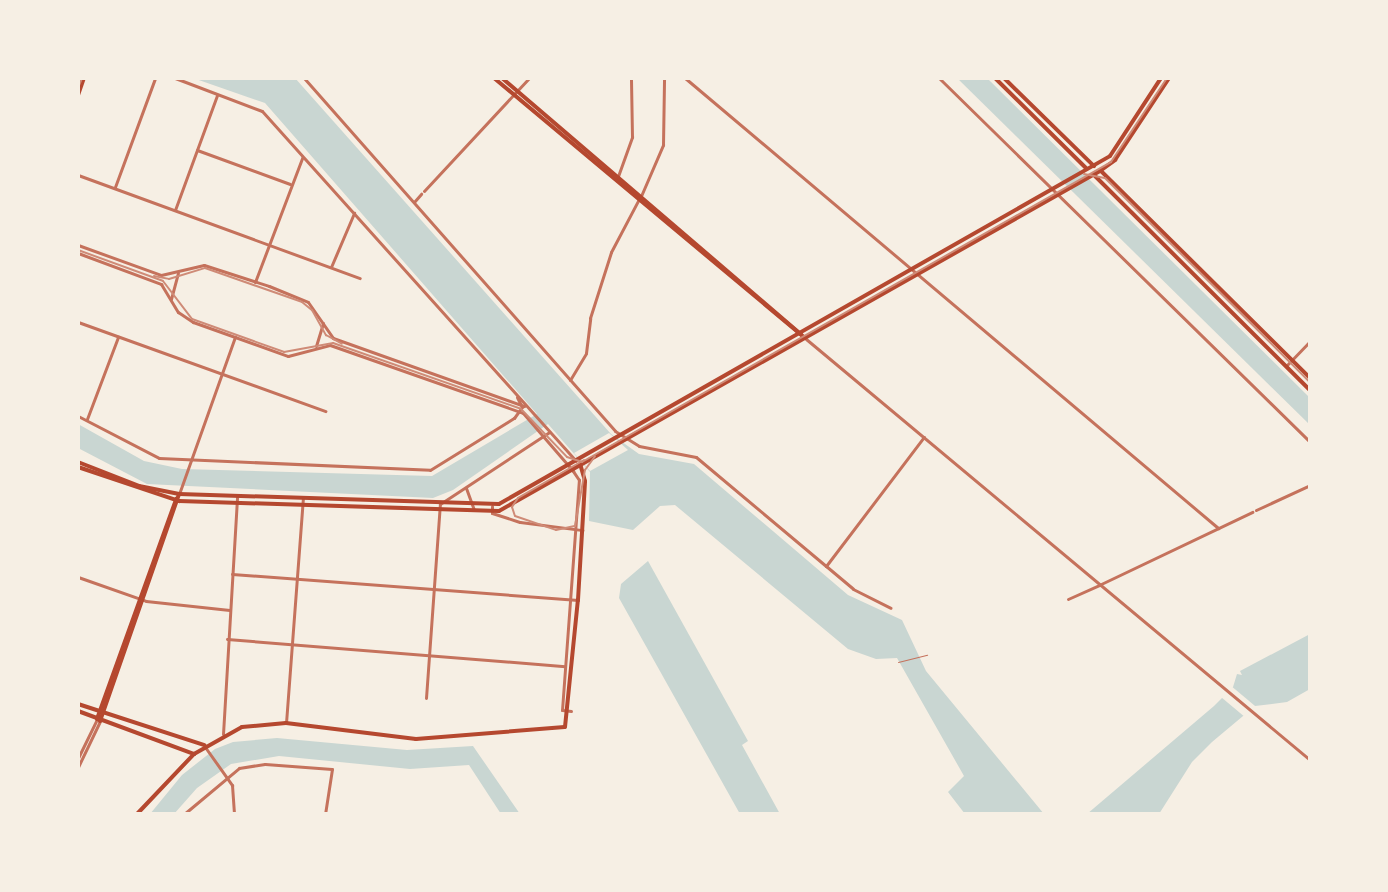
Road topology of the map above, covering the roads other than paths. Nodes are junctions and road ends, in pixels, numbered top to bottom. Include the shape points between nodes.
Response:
1 (84, 78) edge
2 (155, 78) edge
3 (175, 78) edge
4 (304, 78) edge
5 (494, 78) edge
6 (502, 78) edge
7 (529, 78) edge
8 (631, 78) edge
9 (664, 78) edge
10 (685, 78) edge
11 (939, 78) edge
12 (995, 78) edge
13 (1004, 78) edge
14 (1161, 78) edge
15 (1169, 78) edge
16 (515, 93) junction
17 (78, 95) edge
18 (217, 95) junction
19 (197, 150) junction
20 (303, 157) junction
21 (1094, 166) junction
22 (1088, 170) junction
23 (1100, 171) junction
24 (78, 175) edge
25 (1093, 175) junction
26 (617, 179) junction
27 (290, 184) junction
28 (115, 188) junction
29 (1054, 193) junction
30 (639, 198) junction
31 (414, 202) junction
32 (175, 210) junction
33 (354, 213) junction
34 (268, 244) junction
35 (78, 245) edge
36 (78, 253) edge
37 (331, 267) junction
38 (181, 271) junction
39 (911, 271) junction
40 (916, 275) junction
41 (360, 278) dead end
42 (255, 282) junction
43 (171, 301) junction
44 (78, 322) edge
45 (323, 323) junction
46 (800, 334) junction
47 (118, 337) junction
48 (235, 337) junction
49 (806, 339) junction
50 (1310, 341) edge
51 (310, 351) junction
52 (1292, 360) junction
53 (1286, 366) junction
54 (222, 374) junction
55 (1310, 378) edge
56 (570, 380) junction
57 (1310, 390) edge
58 (517, 397) junction
59 (520, 404) junction
60 (527, 408) junction
61 (325, 411) dead end
62 (519, 411) junction
63 (78, 416) edge
64 (532, 416) junction
65 (87, 421) junction
66 (547, 434) junction
67 (924, 437) junction
68 (619, 438) junction
69 (629, 441) junction
70 (1310, 442) edge
71 (191, 459) junction
72 (578, 460) junction
73 (78, 464) edge
74 (569, 465) junction
75 (583, 466) junction
76 (573, 471) junction
77 (1310, 485) edge
78 (466, 488) junction
79 (179, 494) junction
80 (237, 496) junction
81 (177, 501) junction
82 (303, 501) junction
83 (237, 503) junction
84 (440, 506) junction
85 (492, 506) junction
86 (474, 508) junction
87 (492, 513) junction
88 (1218, 528) junction
89 (576, 530) junction
90 (582, 530) junction
91 (572, 558) junction
92 (580, 558) junction
93 (826, 566) junction
94 (232, 574) junction
95 (78, 577) edge
96 (297, 579) junction
97 (1099, 585) junction
98 (434, 589) junction
99 (569, 599) junction
100 (1068, 599) dead end
101 (141, 600) junction
102 (578, 600) junction
103 (891, 608) dead end
104 (230, 610) junction
105 (568, 621) junction
106 (576, 622) junction
107 (227, 639) junction
108 (292, 645) junction
109 (927, 655) dead end
110 (429, 656) junction
111 (898, 662) dead end
112 (565, 666) junction
113 (426, 698) dead end
114 (78, 704) edge
115 (78, 711) edge
116 (102, 711) junction
117 (571, 711) junction
118 (98, 720) junction
119 (286, 723) junction
120 (223, 734) junction
121 (204, 745) junction
122 (194, 754) junction
123 (78, 758) edge
124 (1310, 760) edge
125 (78, 767) edge
126 (226, 777) junction
127 (137, 814) edge
128 (184, 814) edge
129 (234, 814) edge
130 (325, 814) edge

1 - 17 main road
2 - 28 street
3 - 18 street
4 - 31 street
5 - 16 main road
6 - 16 main road
7 - 16 street
8 - 26 street via 633,131
9 - 30 street via 663,145
10 - 39 street
11 - 29 street
12 - 22 main road
13 - 21 main road
14 - 21 main road via 1113,154
15 - 23 main road via 1115,160
16 - 26 main road
16 - 31 street
18 - 19 street
18 - 20 street via 260,109
19 - 27 street
19 - 32 street
20 - 27 street
20 - 33 street
21 - 22 main road
21 - 23 main road
22 - 25 main road
22 - 29 main road
23 - 25 main road
23 - 52 main road
24 - 28 street
25 - 29 main road
25 - 53 main road
26 - 30 main road
27 - 34 street
28 - 32 street
29 - 39 main road
29 - 40 main road
29 - 70 street
30 - 46 main road
30 - 56 street via 611,252 590,318 586,353
31 - 56 street
32 - 34 street
33 - 37 street
33 - 58 street
34 - 37 street
34 - 42 street
35 - 38 street via 161,275
36 - 43 street via 159,283
37 - 41 street
38 - 42 street via 207,265
38 - 43 street via 171,287
39 - 40 street
39 - 46 main road
40 - 49 main road
40 - 88 street
42 - 45 street via 306,300
43 - 48 street via 188,320
44 - 47 street
45 - 51 street
45 - 59 street via 333,338
46 - 49 main road
46 - 68 main road
47 - 54 street
47 - 65 street
48 - 51 street via 288,356
48 - 54 street
49 - 67 street
49 - 69 main road
50 - 52 street
51 - 62 street via 330,345
52 - 53 street
52 - 55 main road
53 - 57 main road
54 - 61 street
54 - 71 street
56 - 68 street
58 - 59 street
58 - 60 street
59 - 60 street
59 - 62 street
60 - 64 street
62 - 64 street
62 - 71 street via 434,470
63 - 65 street
64 - 66 street
65 - 71 street via 150,455
66 - 72 street
66 - 74 street
66 - 78 street
67 - 93 street
67 - 97 street
68 - 69 street
68 - 72 main road
69 - 75 main road
69 - 93 street via 696,457
71 - 79 street
72 - 74 main road
72 - 75 street
73 - 79 main road
73 - 81 main road
74 - 76 street
74 - 85 main road
75 - 76 main road
75 - 90 main road
76 - 87 main road
76 - 89 street via 579,480
77 - 88 street
78 - 84 street
78 - 86 street
79 - 80 main road
79 - 81 main road
80 - 82 main road
80 - 83 street
81 - 83 main road
81 - 101 main road
82 - 83 main road
82 - 84 main road
82 - 96 street
83 - 94 street
84 - 86 main road
84 - 98 street
85 - 86 main road
85 - 87 street
86 - 87 main road
87 - 89 street
88 - 97 street
89 - 90 street
89 - 91 street
90 - 92 main road
91 - 92 street
91 - 99 street
92 - 102 main road
93 - 103 street
94 - 96 street
94 - 104 street
95 - 101 street
96 - 98 street
96 - 108 street
97 - 100 street
97 - 124 street
98 - 99 street
98 - 110 street
99 - 102 street
99 - 105 street
101 - 104 street
101 - 116 main road
102 - 106 main road
104 - 107 street
105 - 106 street
105 - 112 street
106 - 117 main road
107 - 108 street
107 - 120 street
108 - 110 street
108 - 119 street
109 - 111 lane
110 - 112 street
110 - 113 street
112 - 117 street via 562,711
114 - 116 main road
115 - 118 main road
116 - 118 main road
116 - 121 main road
117 - 119 main road via 565,727 543,731 416,739
118 - 122 main road
118 - 123 street
118 - 125 street
119 - 120 main road via 255,724
120 - 121 main road
121 - 122 main road
121 - 126 street
122 - 127 main road
126 - 128 street
126 - 129 street via 235,792
126 - 130 street via 245,766 265,764 333,771

